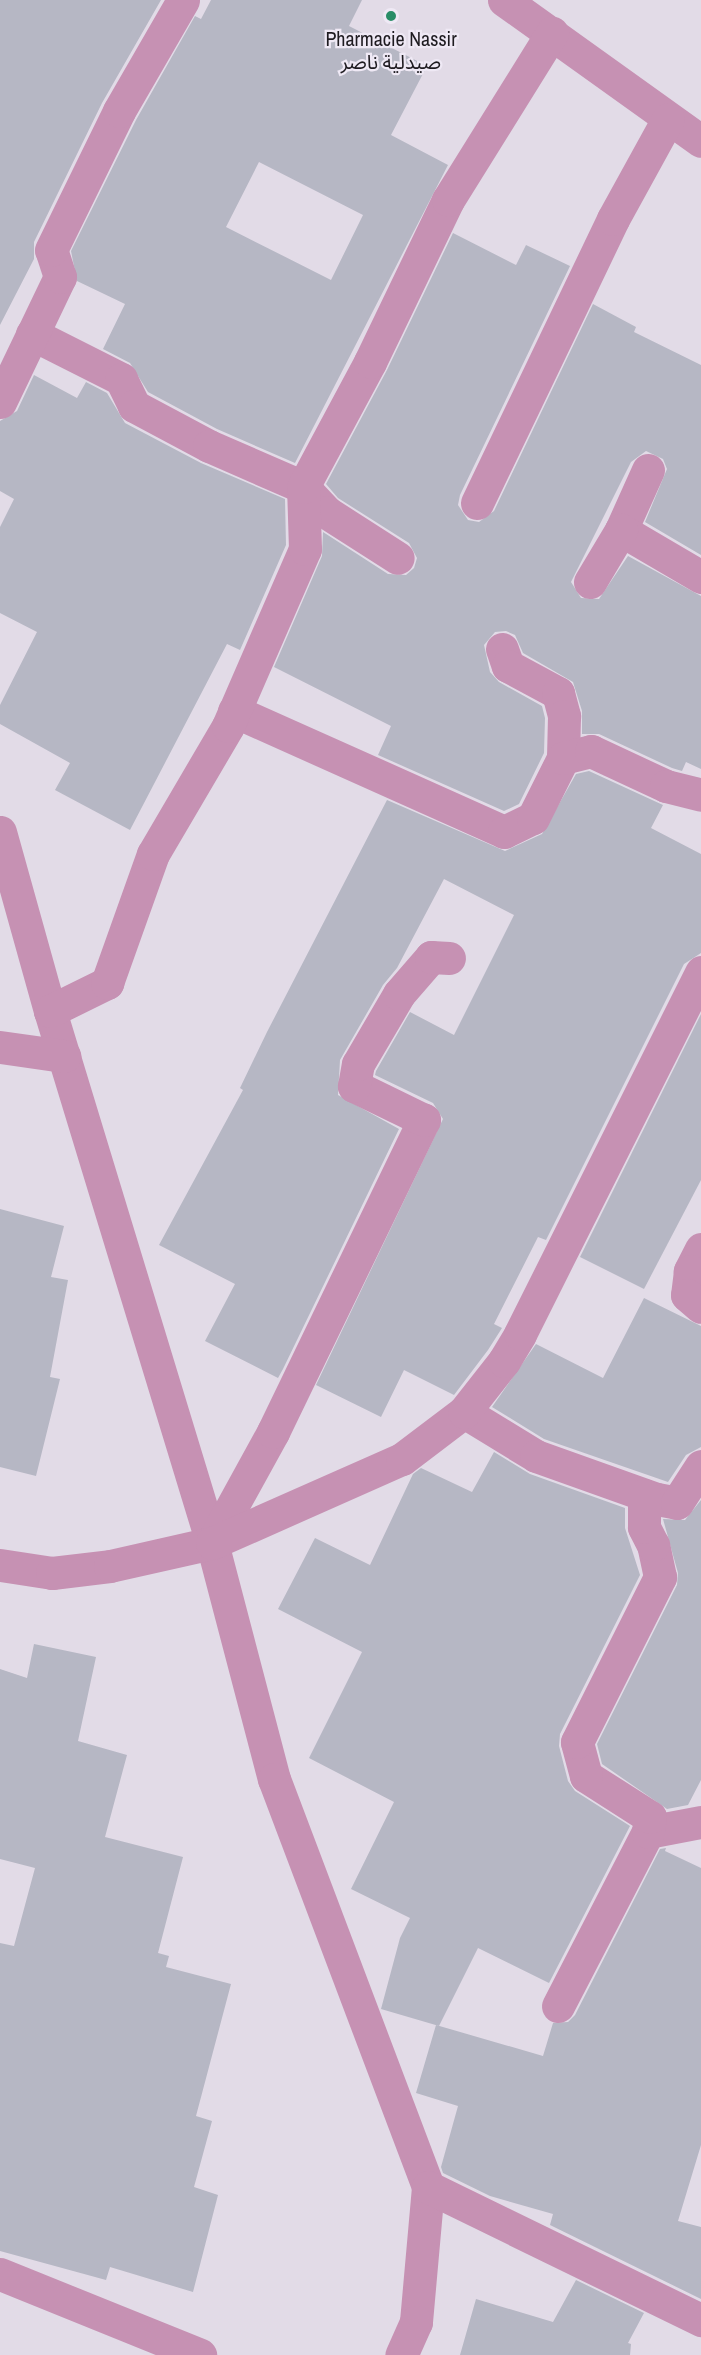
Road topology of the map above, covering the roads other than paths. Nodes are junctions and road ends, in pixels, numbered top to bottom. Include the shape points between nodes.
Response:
1 (183, 0) edge
2 (504, 0) edge
3 (552, 33) junction
4 (668, 119) junction
5 (701, 141) edge
6 (32, 334) junction
7 (0, 402) edge
8 (648, 470) dead end
9 (303, 488) junction
10 (477, 503) dead end
11 (621, 530) junction
12 (398, 558) dead end
13 (701, 577) edge
14 (590, 582) dead end
15 (502, 649) dead end
16 (234, 711) junction
17 (562, 758) junction
18 (701, 795) edge
19 (0, 832) edge
20 (449, 958) dead end
21 (701, 972) edge
22 (50, 1011) junction
23 (0, 1047) edge
24 (64, 1056) junction
25 (701, 1249) edge
26 (701, 1307) edge
27 (464, 1412) junction
28 (701, 1466) edge
29 (644, 1495) junction
30 (212, 1543) junction
31 (0, 1565) edge
32 (701, 1822) edge
33 (648, 1832) junction
34 (558, 2006) dead end
35 (428, 2187) junction
36 (0, 2274) edge
37 (701, 2320) edge
38 (201, 2355) edge
39 (401, 2355) edge

1 - 6 street via 119,111 51,250 60,278
2 - 3 street
3 - 4 street
3 - 9 street via 448,200 370,362
4 - 5 street
4 - 10 street via 613,219
6 - 7 street
6 - 9 street via 121,379 134,406 209,446
8 - 11 street
9 - 12 street via 326,512
9 - 16 street via 305,549
11 - 13 street
11 - 14 street
15 - 17 street via 508,666 558,693 564,716
16 - 17 street via 504,832 533,818
16 - 22 street via 153,854 107,983
17 - 18 street via 591,751 666,786
19 - 22 street
20 - 30 street via 431,957 399,994 358,1064 354,1086 424,1120 273,1432
21 - 27 street via 520,1334
22 - 24 street
23 - 24 street
24 - 30 street
25 - 26 street via 690,1271 687,1295
27 - 29 street via 536,1456
27 - 30 street via 402,1459
28 - 29 street via 677,1503
29 - 33 street via 644,1527 653,1545 660,1577 577,1742 586,1776 650,1817
30 - 31 street via 110,1566 63,1571
30 - 35 street via 274,1779
32 - 33 street
33 - 34 street
35 - 37 street
35 - 39 street via 416,2322
36 - 38 street

